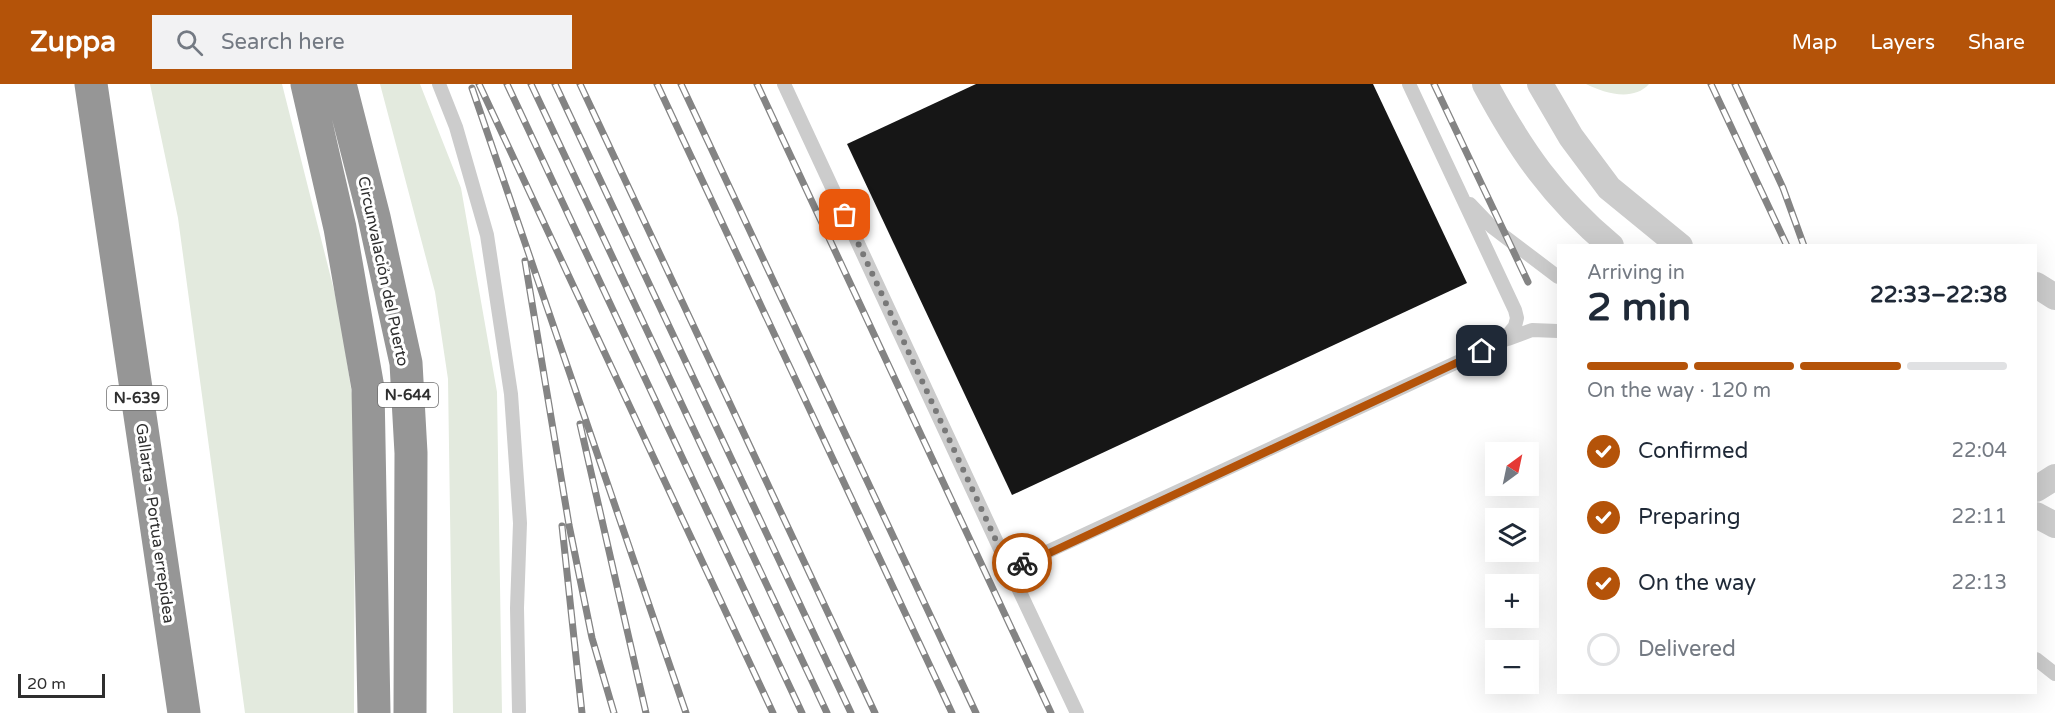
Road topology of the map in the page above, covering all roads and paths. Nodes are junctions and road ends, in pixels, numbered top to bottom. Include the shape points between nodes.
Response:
1 (91, 84) edge
2 (307, 84) edge
3 (340, 84) edge
4 (439, 84) edge
5 (1409, 84) edge
6 (1485, 84) edge
7 (1540, 84) edge
8 (789, 86) edge
9 (1457, 186) junction
10 (1609, 244) edge
11 (1678, 244) edge
12 (1557, 276) edge
13 (2037, 278) edge
14 (2055, 279) edge
15 (2037, 286) edge
16 (2055, 297) edge
17 (1557, 331) edge
18 (1503, 341) junction
19 (2055, 477) edge
20 (2037, 488) edge
21 (2037, 516) edge
22 (2055, 525) edge
23 (1000, 549) junction
24 (2037, 660) edge
25 (2055, 674) edge
26 (519, 712) edge
27 (184, 713) edge
28 (374, 713) edge
29 (410, 713) edge
30 (1077, 713) edge

1 - 27 highway, Gallarta - Portua errepidea / N-639
2 - 28 highway, Circunvalación del Puerto / N-644 via 340,228 368,388
3 - 29 highway, Circunvalación del Puerto / N-644 via 406,363 411,453
4 - 26 lane via 456,127 487,235 512,394 520,524
5 - 9 lane
6 - 10 street via 1532,165 1560,199
7 - 11 street via 1570,137 1609,188
8 - 23 lane
9 - 12 lane via 1492,227
9 - 18 lane via 1515,310 1515,326
13 - 14 street
15 - 16 street
17 - 18 lane via 1532,330
18 - 23 lane via 1030,562 1015,561
19 - 20 street
21 - 22 street
23 - 30 lane
24 - 25 lane

